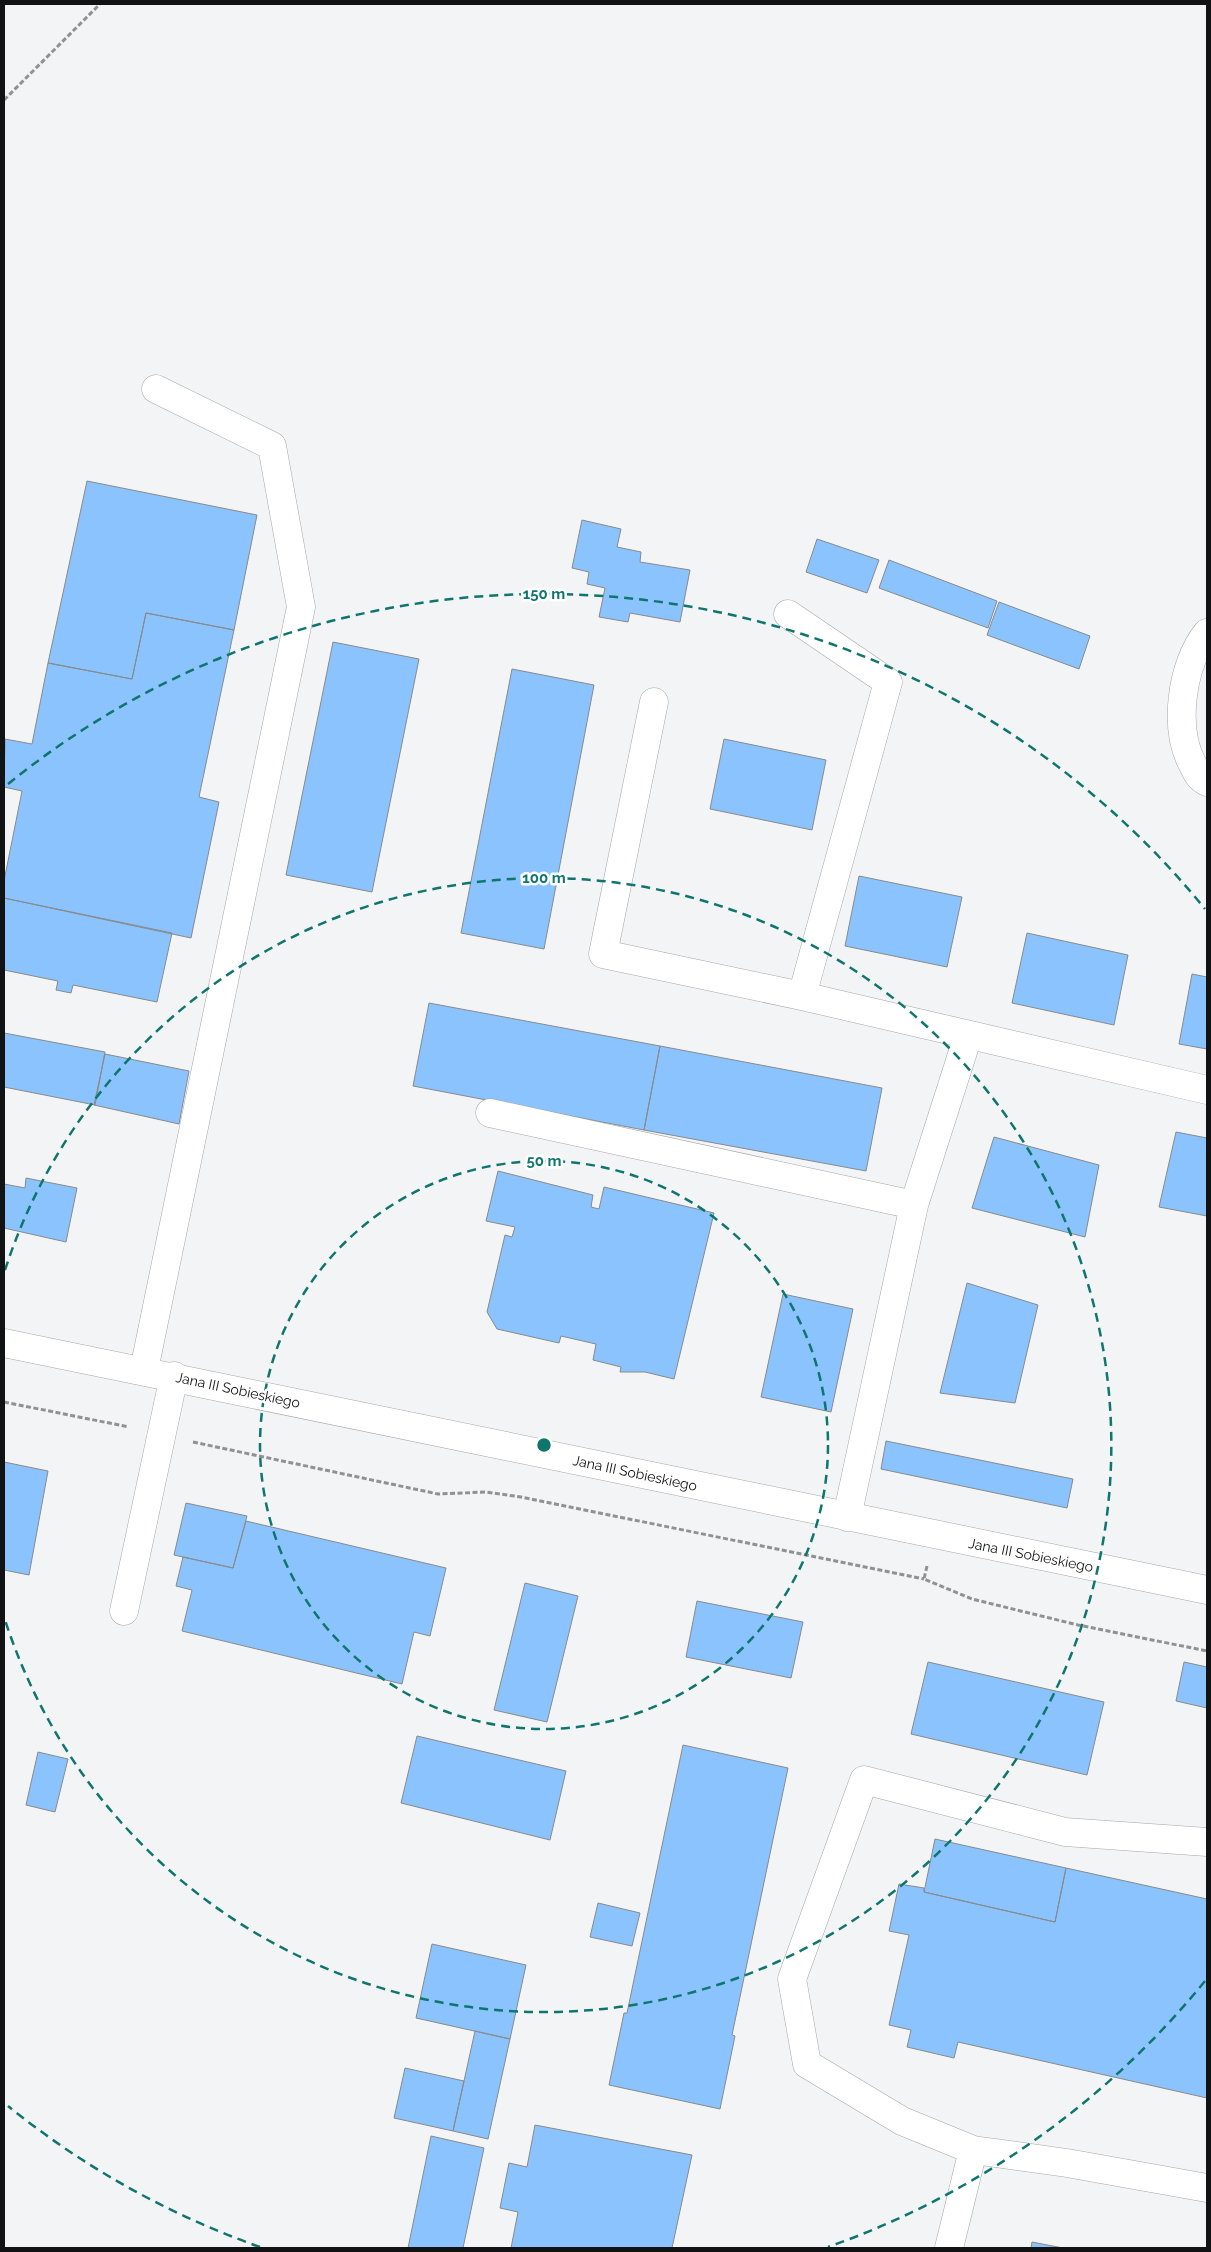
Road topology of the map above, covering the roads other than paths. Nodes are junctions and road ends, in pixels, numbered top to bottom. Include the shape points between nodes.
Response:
1 (156, 389) dead end
2 (788, 614) dead end
3 (1207, 633) edge
4 (654, 702) dead end
5 (1207, 782) edge
6 (802, 996) junction
7 (968, 1036) junction
8 (1207, 1090) edge
9 (490, 1113) dead end
10 (914, 1205) junction
11 (4, 1343) edge
12 (144, 1370) junction
13 (174, 1376) junction
14 (846, 1517) junction
15 (1206, 1588) edge
16 (124, 1611) dead end
17 (1207, 1842) edge
18 (973, 2150) junction
19 (1207, 2188) edge
20 (949, 2248) edge

1 - 12 main road via 272,446 301,607
2 - 6 main road via 888,682
3 - 5 main road via 1195,650 1189,668 1183,692 1182,718 1186,752 1200,778
4 - 6 main road via 603,954
6 - 7 main road
7 - 8 main road
7 - 10 main road
9 - 10 main road
10 - 14 main road
11 - 12 main road, Jana III Sobieskiego
12 - 13 main road, Jana III Sobieskiego
13 - 14 main road, Jana III Sobieskiego
13 - 16 main road
14 - 15 main road, Jana III Sobieskiego
17 - 18 main road via 1065,1832 864,1780 792,1979 807,2064 902,2121
18 - 19 main road
18 - 20 main road

